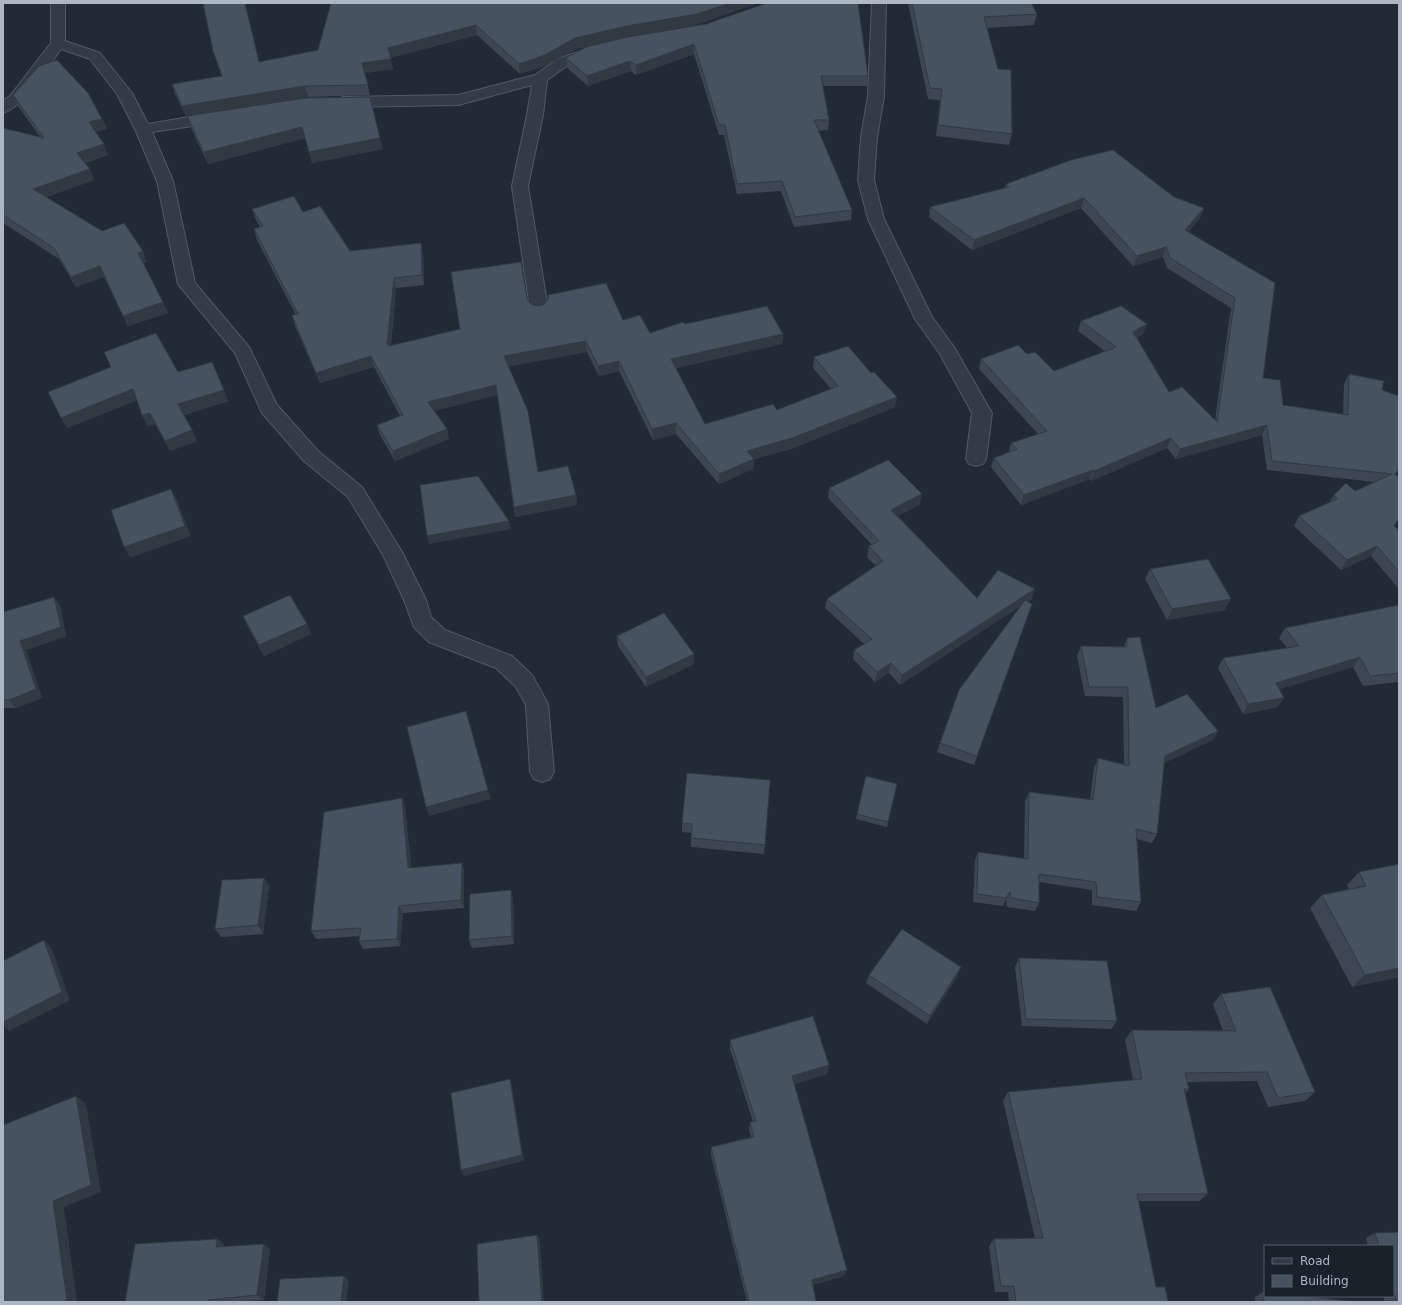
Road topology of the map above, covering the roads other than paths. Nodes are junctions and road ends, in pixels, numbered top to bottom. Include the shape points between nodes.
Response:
1 (58, 3) edge
2 (879, 3) edge
3 (58, 43) junction
4 (608, 47) edge
5 (540, 78) junction
6 (331, 102) edge
7 (3, 108) edge
8 (230, 116) edge
9 (144, 130) junction
10 (538, 309) edge
11 (976, 458) dead end
12 (542, 772) dead end

1 - 3 street
2 - 11 street via 876,96 869,137 866,180 876,219 924,319 951,356 982,413
3 - 7 street via 15,99
3 - 9 street via 95,56 124,93
4 - 5 street via 563,62
5 - 6 street via 458,100
5 - 10 street via 520,186
8 - 9 street
9 - 12 street via 165,182 187,284 244,351 269,408 312,456 355,492 392,552 422,621 437,636 504,662 524,681 537,704

